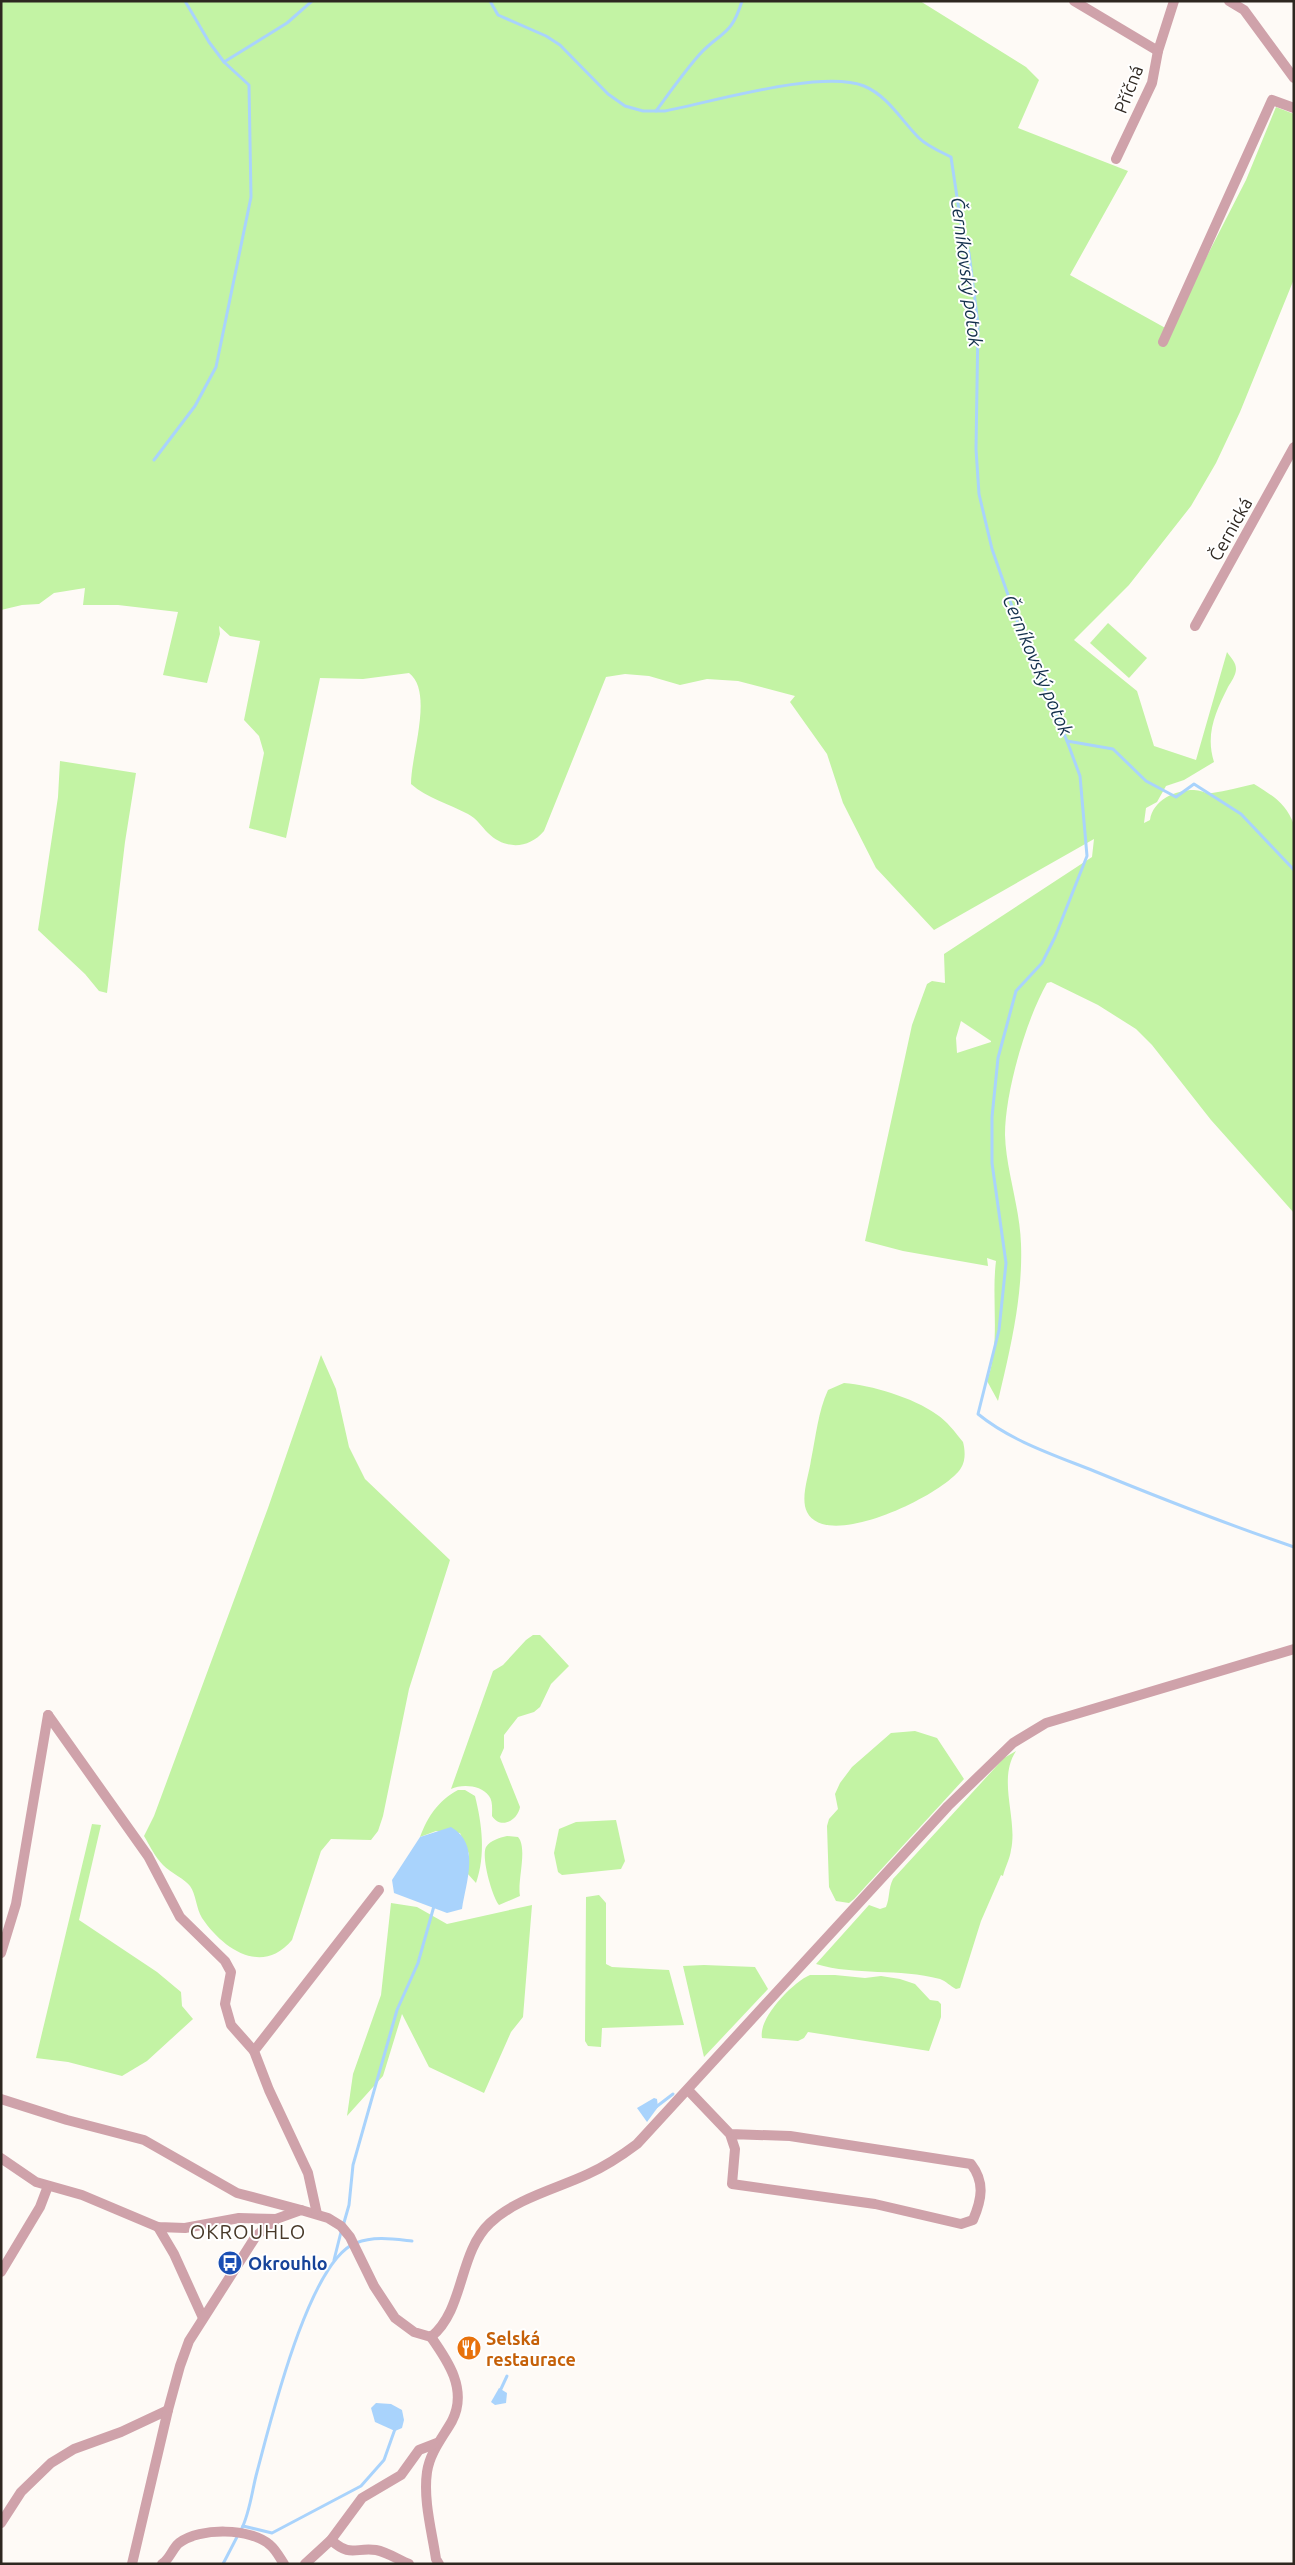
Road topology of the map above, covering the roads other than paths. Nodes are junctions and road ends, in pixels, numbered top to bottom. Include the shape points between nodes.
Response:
1 (1074, 1) edge
2 (1174, 1) edge
3 (1229, 1) edge
4 (1158, 51) junction
5 (1294, 78) edge
6 (1294, 108) edge
7 (1116, 159) dead end
8 (1163, 342) dead end
9 (1294, 447) edge
10 (1195, 626) dead end
11 (1294, 1649) edge
12 (379, 1890) dead end
13 (1, 1952) edge
14 (254, 2051) junction
15 (688, 2090) junction
16 (1, 2099) edge
17 (730, 2134) junction
18 (1, 2158) edge
19 (48, 2186) junction
20 (301, 2210) junction
21 (317, 2214) junction
22 (276, 2218) junction
23 (158, 2227) junction
24 (1, 2272) edge
25 (203, 2318) junction
26 (431, 2337) junction
27 (168, 2410) junction
28 (437, 2443) junction
29 (1, 2523) edge
30 (331, 2540) junction
31 (436, 2562) edge
32 (132, 2564) edge
33 (162, 2564) edge
34 (284, 2564) edge
35 (306, 2564) edge
36 (409, 2564) edge

1 - 4 street
2 - 4 street, Příčná
3 - 5 street via 1244,10
4 - 7 street, Příčná via 1152,83
6 - 8 street via 1272,100
9 - 10 street, Černická
11 - 15 street via 1046,1723 1013,1743 948,1806
12 - 14 street
13 - 14 street via 16,1904 48,1714 148,1856 180,1917 226,1960 231,1972 225,2004 231,2025
14 - 21 street via 308,2173
15 - 17 street
15 - 26 street via 637,2144 613,2162 528,2200 489,2224 470,2257 442,2327
16 - 20 street via 144,2140 237,2193
17 - 17 street via 735,2149 732,2184 875,2204 961,2224 973,2220 977,2210 980,2175 972,2164 790,2136
18 - 19 street via 21,2174
19 - 23 street via 82,2195
19 - 24 street via 40,2207
20 - 21 street
20 - 22 street
21 - 26 street via 341,2226 350,2237 374,2286 395,2318 414,2332
22 - 23 street via 239,2218 185,2228
22 - 25 street via 256,2236
23 - 25 street
25 - 27 street via 189,2341
26 - 28 street via 452,2366 458,2396 453,2419
27 - 29 street via 121,2432 74,2448 51,2463 21,2492
27 - 32 street
28 - 30 street via 418,2450 401,2475 362,2498
28 - 31 street via 427,2471 427,2504
30 - 35 street
30 - 36 street via 341,2548 356,2552 375,2550
33 - 34 street via 179,2544 194,2536 224,2531 254,2536 270,2545

